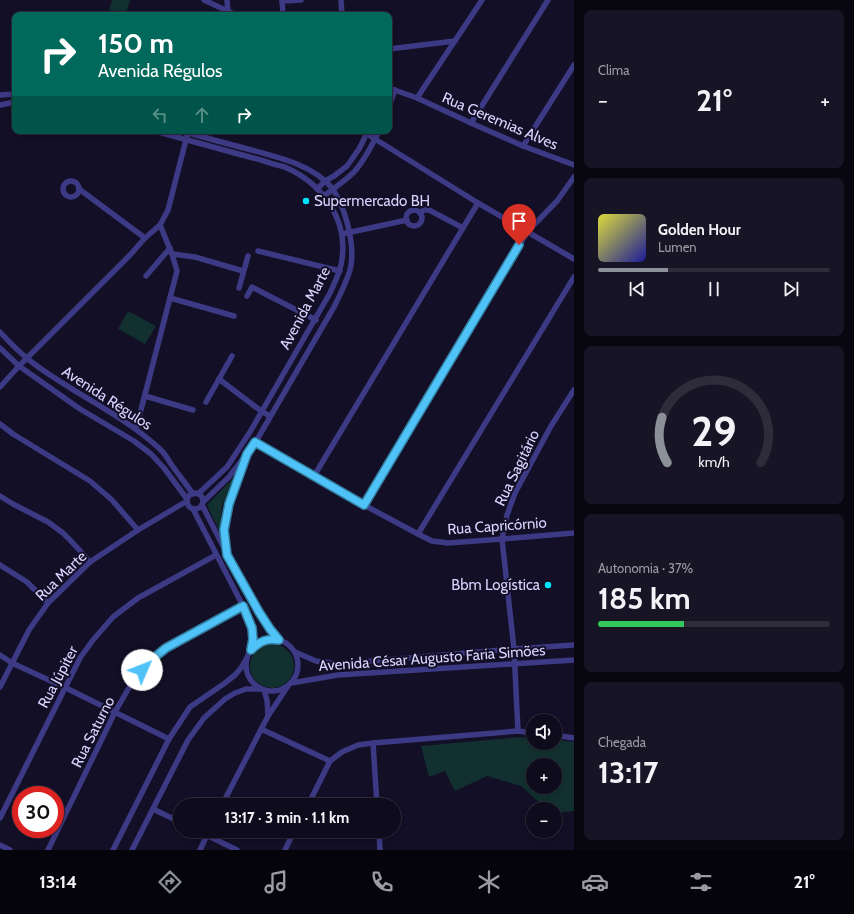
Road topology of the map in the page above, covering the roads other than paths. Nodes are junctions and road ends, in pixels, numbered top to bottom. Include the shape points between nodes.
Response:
1 (204, 0) edge
2 (227, 0) edge
3 (301, 0) edge
4 (341, 0) edge
5 (482, 0) edge
6 (548, 0) edge
7 (282, 1) edge
8 (228, 11) joint
9 (283, 12) edge
10 (342, 12) edge
11 (454, 41) junction
12 (392, 49) edge
13 (574, 65) edge
14 (392, 89) edge
15 (395, 90) junction
16 (12, 94) edge
17 (0, 96) edge
18 (392, 98) edge
19 (417, 98) junction
20 (12, 103) edge
21 (0, 105) edge
22 (471, 123) junction
23 (165, 134) edge
24 (185, 134) edge
25 (192, 134) edge
26 (367, 134) edge
27 (369, 134) edge
28 (378, 134) edge
29 (375, 139) junction
30 (186, 140) junction
31 (523, 146) junction
32 (574, 165) edge
33 (574, 177) edge
34 (325, 181) junction
35 (79, 189) dead end
36 (317, 189) junction
37 (333, 189) junction
38 (324, 196) junction
39 (478, 203) junction
40 (420, 213) junction
41 (407, 220) junction
42 (160, 225) junction
43 (463, 228) junction
44 (528, 231) junction
45 (350, 232) junction
46 (342, 234) junction
47 (146, 238) junction
48 (171, 251) junction
49 (258, 251) dead end
50 (248, 256) dead end
51 (574, 259) edge
52 (243, 271) junction
53 (340, 271) junction
54 (146, 276) dead end
55 (574, 277) edge
56 (239, 288) dead end
57 (247, 296) dead end
58 (170, 298) junction
59 (234, 316) dead end
60 (316, 320) junction
61 (0, 332) edge
62 (0, 348) edge
63 (232, 356) dead end
64 (27, 358) junction
65 (19, 366) junction
66 (219, 379) junction
67 (0, 387) edge
68 (574, 390) edge
69 (145, 396) junction
70 (206, 402) dead end
71 (193, 410) dead end
72 (261, 411) junction
73 (270, 416) junction
74 (0, 424) edge
75 (136, 429) junction
76 (255, 442) junction
77 (247, 454) junction
78 (314, 476) junction
79 (195, 494) junction
80 (0, 496) edge
81 (202, 503) junction
82 (189, 504) junction
83 (364, 505) junction
84 (138, 530) junction
85 (574, 533) edge
86 (418, 534) junction
87 (502, 539) junction
88 (216, 555) junction
89 (227, 555) junction
90 (90, 562) junction
91 (0, 565) edge
92 (48, 604) junction
93 (243, 606) junction
94 (279, 640) junction
95 (574, 645) edge
96 (514, 649) junction
97 (251, 650) junction
98 (295, 652) junction
99 (0, 655) edge
100 (247, 658) junction
101 (574, 660) edge
102 (12, 663) junction
103 (515, 663) junction
104 (290, 685) junction
105 (0, 687) edge
106 (66, 688) junction
107 (263, 689) junction
108 (115, 712) junction
109 (268, 716) junction
110 (260, 729) junction
111 (518, 731) junction
112 (526, 732) edge
113 (562, 736) edge
114 (574, 738) edge
115 (169, 739) junction
116 (373, 742) junction
117 (330, 762) junction
118 (226, 798) edge
119 (312, 798) edge
120 (377, 798) edge
121 (153, 809) junction
122 (0, 818) edge
123 (173, 819) edge
124 (206, 838) edge
125 (217, 838) edge
126 (291, 838) edge
127 (379, 838) edge
128 (0, 845) edge
129 (10, 850) edge
130 (48, 850) edge
131 (113, 850) edge
132 (132, 850) edge
133 (200, 850) edge
134 (237, 850) edge
135 (285, 850) edge
136 (380, 850) edge

1 - 8 street
2 - 8 street
3 - 7 street
4 - 10 street
5 - 11 street
6 - 22 street
7 - 9 street
11 - 12 street
11 - 19 street
13 - 31 street
14 - 15 street, Rua Geremias Alves
15 - 18 street
15 - 19 street, Rua Geremias Alves
16 - 17 street
19 - 22 street, Rua Geremias Alves
20 - 21 street
22 - 31 street, Rua Geremias Alves
23 - 30 street, Avenida Marte
24 - 30 street
25 - 34 street, Avenida Marte via 280,159 310,170
26 - 34 street via 347,166
27 - 29 street
28 - 29 street
29 - 37 street via 353,173
29 - 39 street
30 - 36 street, Avenida Marte via 287,168
30 - 42 street via 168,210
31 - 32 street, Rua Geremias Alves
33 - 44 street via 557,201
34 - 36 street
34 - 37 street, Avenida Marte
35 - 47 street
36 - 38 street, Avenida Marte
37 - 38 street
37 - 45 street, Avenida Marte via 346,216
38 - 46 street, Avenida Marte via 336,215
39 - 43 street
39 - 44 street
40 - 41 street via 409,212
40 - 41 street via 422,218 416,226 412,226
40 - 43 street via 429,210
41 - 45 street
42 - 47 street
42 - 48 street
43 - 78 street
44 - 51 street
44 - 83 street
45 - 46 street
45 - 73 street, Avenida Marte via 352,252 344,286
46 - 53 street, Avenida Marte
47 - 64 street
48 - 52 street
48 - 54 street
48 - 58 street via 177,271
49 - 53 street
50 - 52 street
52 - 56 street
53 - 60 street, Avenida Marte
55 - 86 street
57 - 60 street via 252,287
58 - 59 street
58 - 69 street
60 - 72 street, Avenida Marte
61 - 64 street, Avenida Régulos
62 - 65 street, Avenida Régulos
63 - 66 street
64 - 65 street
64 - 75 street, Avenida Régulos via 65,386
65 - 67 street
65 - 82 street, Avenida Régulos via 151,454
66 - 70 street
66 - 72 street
68 - 87 street, Rua Sagitário via 515,493
69 - 71 street
69 - 75 street
72 - 73 street
72 - 79 street, Avenida Marte via 227,467
73 - 76 street, Avenida Marte
74 - 84 street via 90,481 112,500
75 - 79 street, Avenida Régulos via 162,451
76 - 77 street, Avenida Marte
76 - 78 street, Rua Capricórnio
77 - 81 street, Avenida Marte via 229,477
77 - 89 street via 229,504 224,530
78 - 83 street, Rua Capricórnio
79 - 81 street via 202,497
79 - 82 street via 188,497
80 - 90 street via 48,522 63,533
81 - 82 street via 198,509
81 - 89 street
82 - 84 street, Rua Marte
82 - 88 street, Avenida Régulos
83 - 86 street, Rua Capricórnio
84 - 90 street, Rua Marte
85 - 87 street, Rua Capricórnio
86 - 87 street, Rua Capricórnio via 432,541 448,543
87 - 96 street, Rua Sagitário
88 - 93 street, Avenida Régulos
88 - 106 street, Rua Júpiter via 138,598 113,617 80,658
89 - 94 street via 259,612
90 - 92 street, Rua Marte
91 - 92 street via 27,582
92 - 102 street, Rua Marte via 29,630
93 - 97 street, Avenida Régulos via 252,628
93 - 108 street, Rua Saturno via 166,648 150,661 134,678
94 - 97 street via 264,640
94 - 98 street
95 - 96 street, Avenida César Augusto Faria Simões
96 - 98 street, Avenida César Augusto Faria Simões via 338,664 316,661
96 - 103 street, Rua Sagitário
97 - 100 street
98 - 104 street via 298,668
99 - 102 street
100 - 107 street via 250,679
100 - 115 street via 235,675 190,707
101 - 103 street, Avenida César Augusto Faria Simões
102 - 105 street, Rua Marte
102 - 106 street
103 - 104 street, Avenida César Augusto Faria Simões via 338,675
103 - 111 street, Rua Sagitário
104 - 107 street via 280,690
104 - 109 street
106 - 108 street
106 - 122 street, Rua Júpiter
107 - 109 street
107 - 121 street via 246,689 235,693 204,718 188,740
108 - 115 street
108 - 130 street, Rua Saturno
109 - 110 street
110 - 117 street
110 - 118 street
111 - 112 street
111 - 116 street
113 - 114 street
115 - 131 street
116 - 117 street via 342,752
116 - 120 street
117 - 119 street
121 - 123 street
121 - 132 street
124 - 133 street
125 - 134 street
126 - 135 street
127 - 136 street
128 - 129 street

